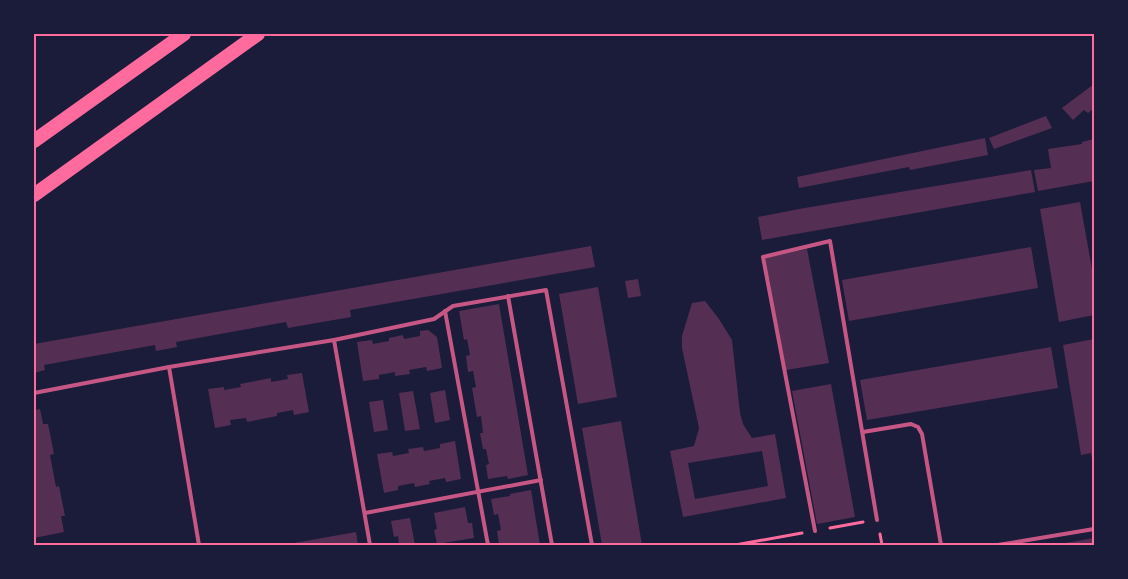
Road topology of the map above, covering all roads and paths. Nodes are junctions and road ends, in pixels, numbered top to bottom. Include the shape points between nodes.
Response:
1 (184, 34) edge
2 (258, 34) edge
3 (34, 141) edge
4 (34, 195) edge
5 (508, 296) junction
6 (445, 311) junction
7 (334, 340) junction
8 (169, 367) junction
9 (34, 393) edge
10 (863, 432) junction
11 (541, 480) junction
12 (478, 492) junction
13 (365, 513) junction
14 (878, 520) dead end
15 (1094, 529) edge
16 (815, 531) dead end
17 (199, 545) edge
18 (370, 545) edge
19 (488, 545) edge
20 (552, 545) edge
21 (592, 545) edge
22 (941, 545) edge
23 (998, 545) edge

1 - 3 highway
2 - 4 highway
5 - 6 lane via 453,306
5 - 11 lane
5 - 21 lane via 546,290
6 - 7 lane via 434,319
6 - 12 lane
7 - 8 lane
7 - 13 lane
8 - 9 lane
8 - 17 lane
10 - 14 lane
10 - 16 lane via 830,241 763,257
10 - 22 lane via 911,424 918,427 922,434
11 - 12 lane
11 - 20 lane
12 - 13 lane
12 - 19 lane
13 - 18 lane
15 - 23 lane

